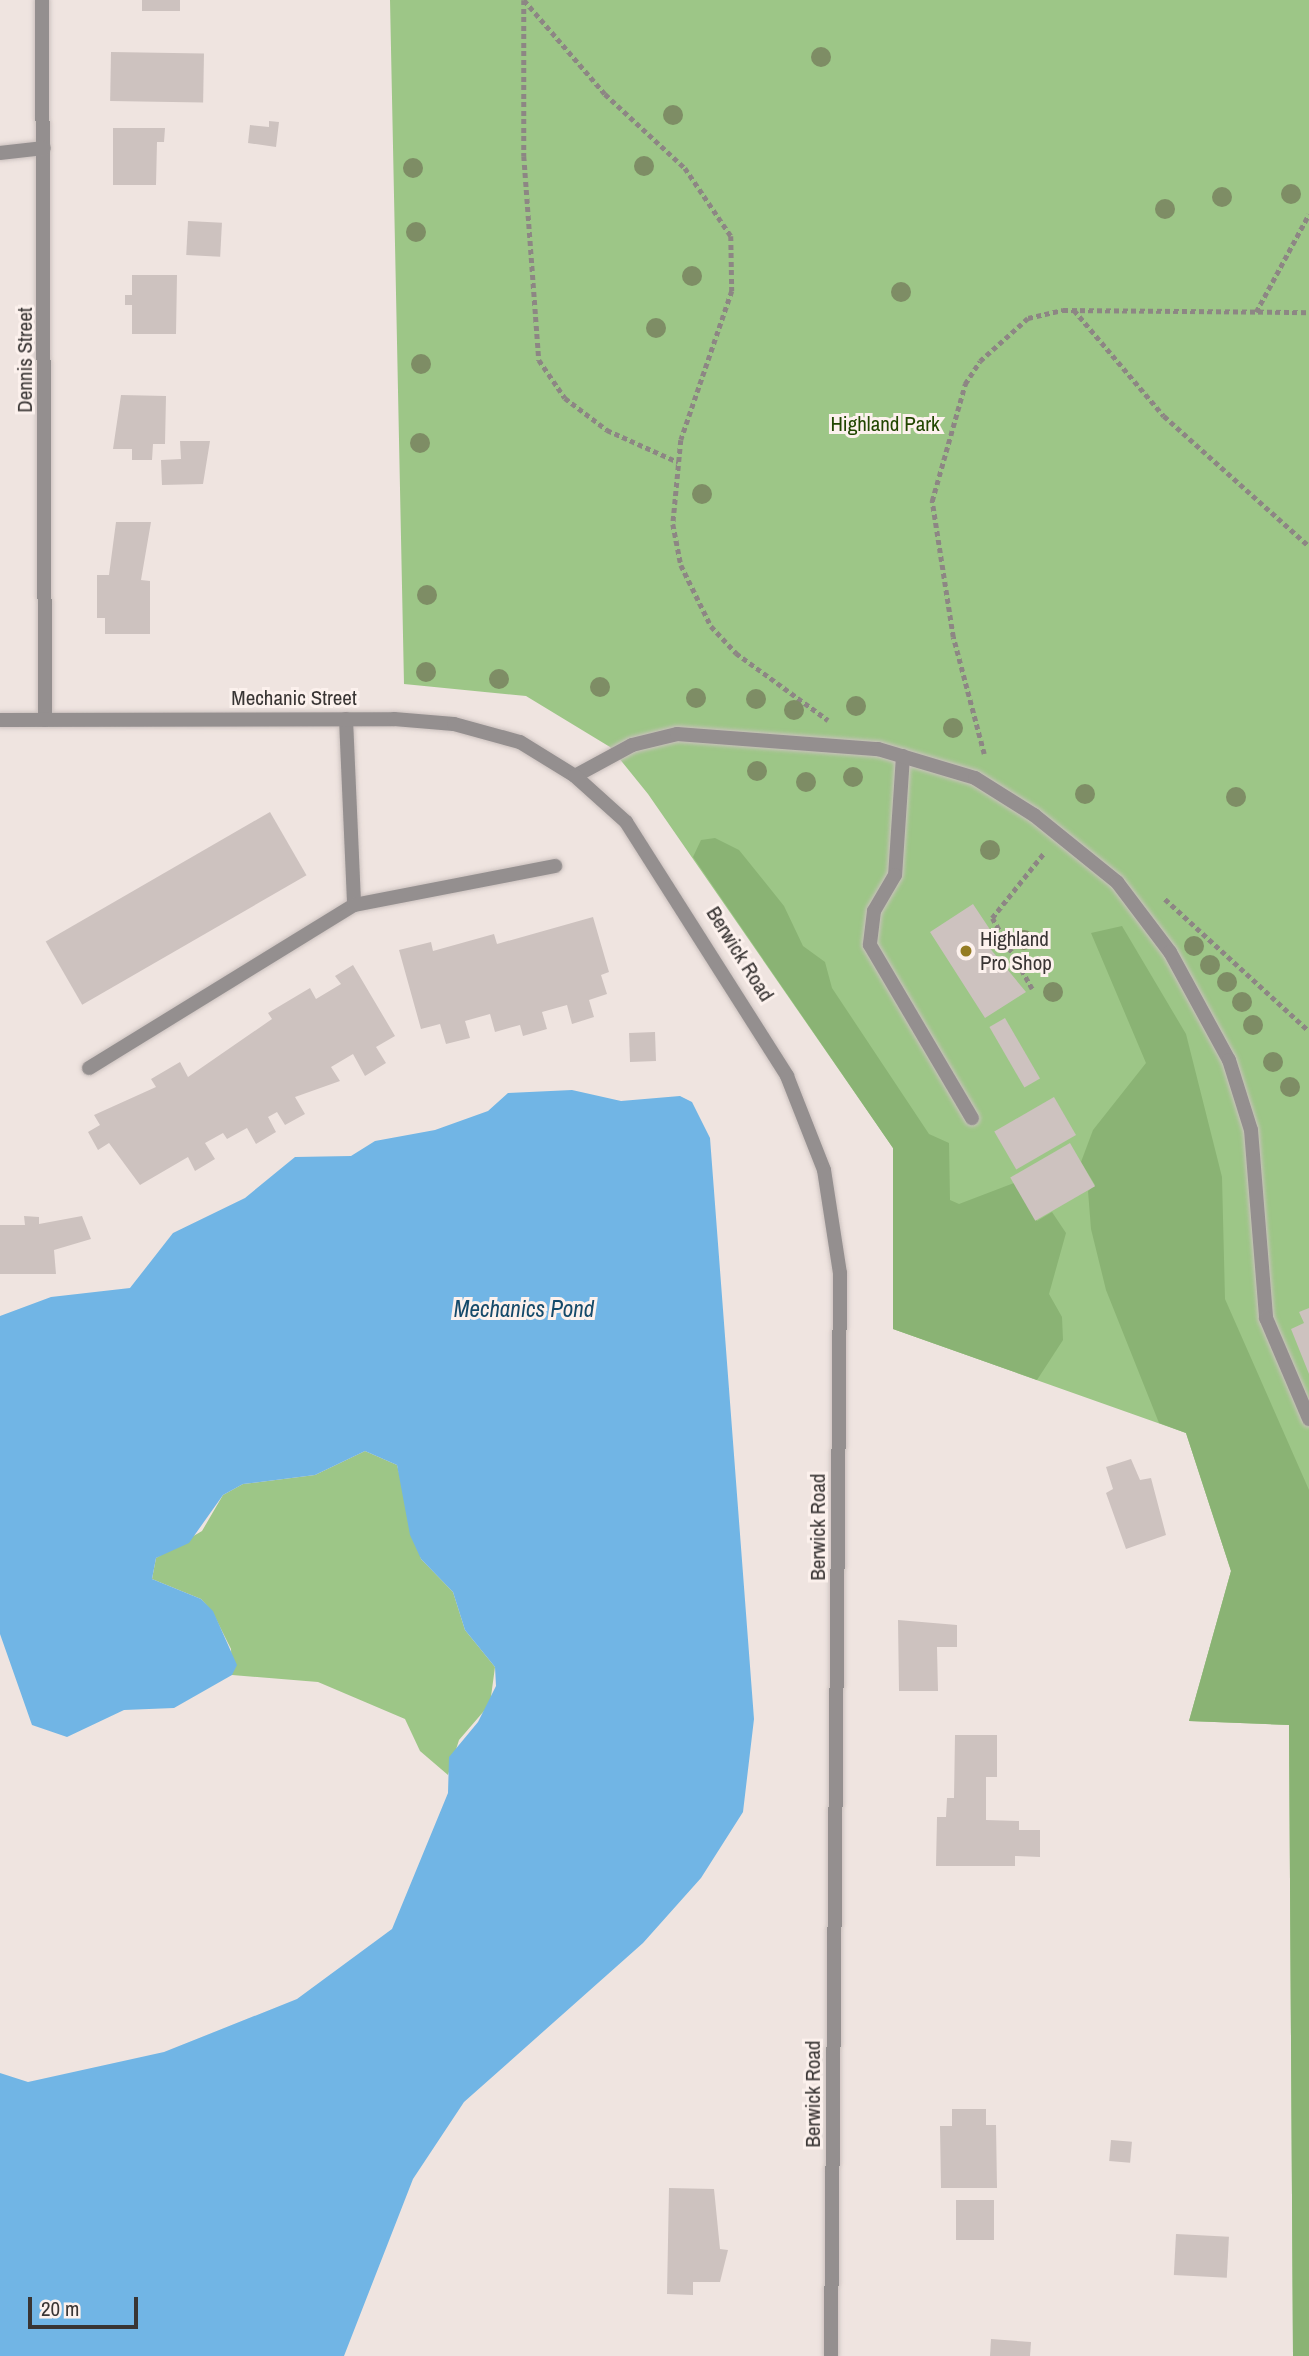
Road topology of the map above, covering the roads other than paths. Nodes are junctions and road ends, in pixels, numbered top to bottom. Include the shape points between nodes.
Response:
1 (42, 0) edge
2 (44, 148) junction
3 (0, 153) edge
4 (346, 719) junction
5 (0, 720) edge
6 (45, 720) junction
7 (903, 756) junction
8 (575, 776) junction
9 (555, 866) dead end
10 (354, 905) junction
11 (89, 1068) dead end
12 (972, 1118) dead end
13 (1309, 1419) edge
14 (831, 2356) edge

1 - 2 street, Dennis Street
2 - 3 street
2 - 6 street, Dennis Street
4 - 6 street, Mechanic Street
4 - 8 street, Mechanic Street via 486,731 535,749
4 - 10 street
5 - 6 street, Mechanic Street
7 - 8 street via 831,745 670,735 632,745
7 - 12 street via 895,875 874,911 870,944
7 - 13 street via 975,778 1059,834 1135,904 1228,1059 1251,1130 1266,1318
8 - 14 street, Berwick Road via 646,848 760,1026 813,1134 835,1220 840,1311
9 - 10 street
10 - 11 street

